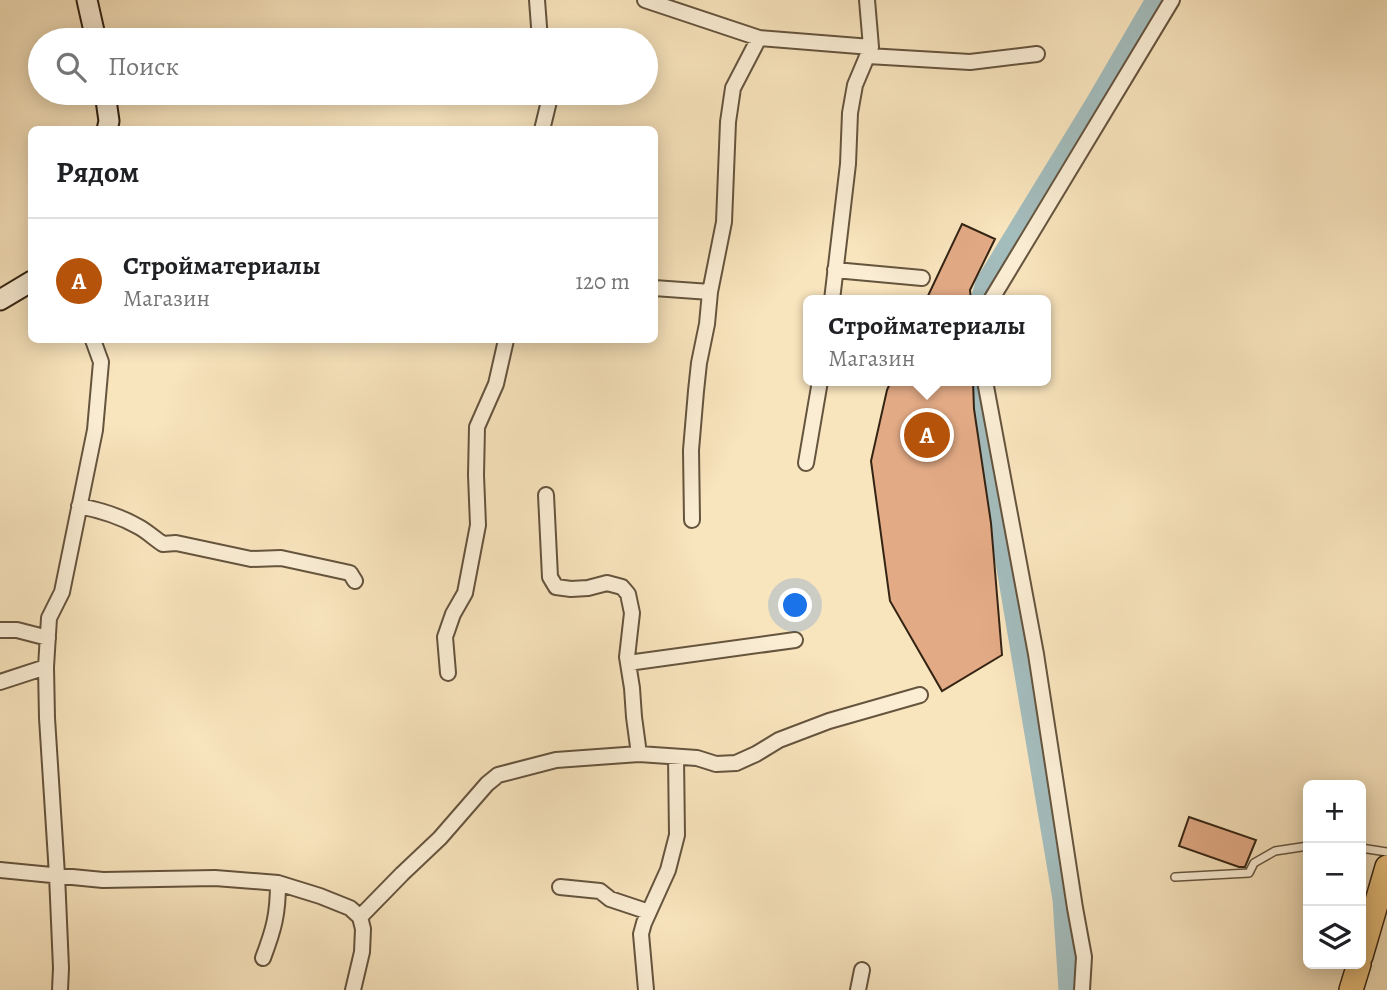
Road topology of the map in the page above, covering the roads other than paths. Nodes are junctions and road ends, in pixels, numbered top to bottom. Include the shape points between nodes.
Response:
1 (87, 0) edge
2 (537, 0) edge
3 (645, 0) edge
4 (867, 0) edge
5 (1172, 0) edge
6 (93, 28) edge
7 (539, 28) edge
8 (759, 38) junction
9 (869, 51) junction
10 (1037, 54) dead end
11 (107, 105) edge
12 (548, 105) edge
13 (108, 126) edge
14 (543, 126) edge
15 (835, 270) junction
16 (922, 278) dead end
17 (28, 283) edge
18 (658, 288) edge
19 (710, 292) junction
20 (832, 295) edge
21 (994, 295) edge
22 (0, 300) edge
23 (94, 343) edge
24 (505, 343) edge
25 (819, 386) edge
26 (986, 386) edge
27 (806, 463) dead end
28 (547, 495) dead end
29 (79, 506) junction
30 (692, 520) dead end
31 (355, 581) dead end
32 (0, 630) edge
33 (48, 638) junction
34 (795, 640) dead end
35 (628, 663) junction
36 (46, 667) junction
37 (448, 673) dead end
38 (0, 682) edge
39 (920, 695) dead end
40 (639, 754) junction
41 (676, 757) junction
42 (1303, 847) edge
43 (1366, 849) edge
44 (1387, 852) edge
45 (1387, 867) edge
46 (0, 870) edge
47 (57, 875) junction
48 (1175, 877) dead end
49 (278, 883) junction
50 (560, 887) dead end
51 (649, 912) junction
52 (360, 917) junction
53 (1366, 939) edge
54 (263, 958) dead end
55 (1357, 969) edge
56 (862, 970) dead end
57 (60, 990) edge
58 (353, 990) edge
59 (646, 990) edge
60 (858, 990) edge
61 (1082, 990) edge
62 (1351, 990) edge

1 - 6 street
2 - 7 street
3 - 8 street
4 - 9 street
5 - 21 street
8 - 9 street
8 - 19 street via 733,88 724,222
9 - 10 street via 970,62
9 - 15 street via 850,113
11 - 13 street
12 - 14 street
15 - 16 street
15 - 20 street
17 - 22 street
18 - 19 street
19 - 30 street via 691,450
23 - 29 street via 101,362
24 - 37 street via 496,384 477,427 478,524 464,593 445,637
25 - 27 street
26 - 61 street via 1036,654 1084,957
28 - 35 street via 550,577 556,587 607,583 622,587 632,614
29 - 31 street via 125,519 163,544 251,559 281,558 350,573
29 - 33 street
32 - 33 street
33 - 36 street
34 - 35 street
35 - 40 street
36 - 38 street
36 - 47 street
39 - 41 street via 829,721 736,763
40 - 41 street
40 - 52 street via 556,761 498,775
41 - 51 street via 677,835 668,870
42 - 48 lane via 1275,851 1254,863 1249,873
43 - 44 lane
45 - 53 main road
46 - 47 street
47 - 49 street
47 - 57 street
49 - 52 street via 350,908
49 - 54 street via 276,918
50 - 51 street via 600,891
51 - 59 street via 641,934
52 - 58 street via 362,952
55 - 62 main road
56 - 60 street

